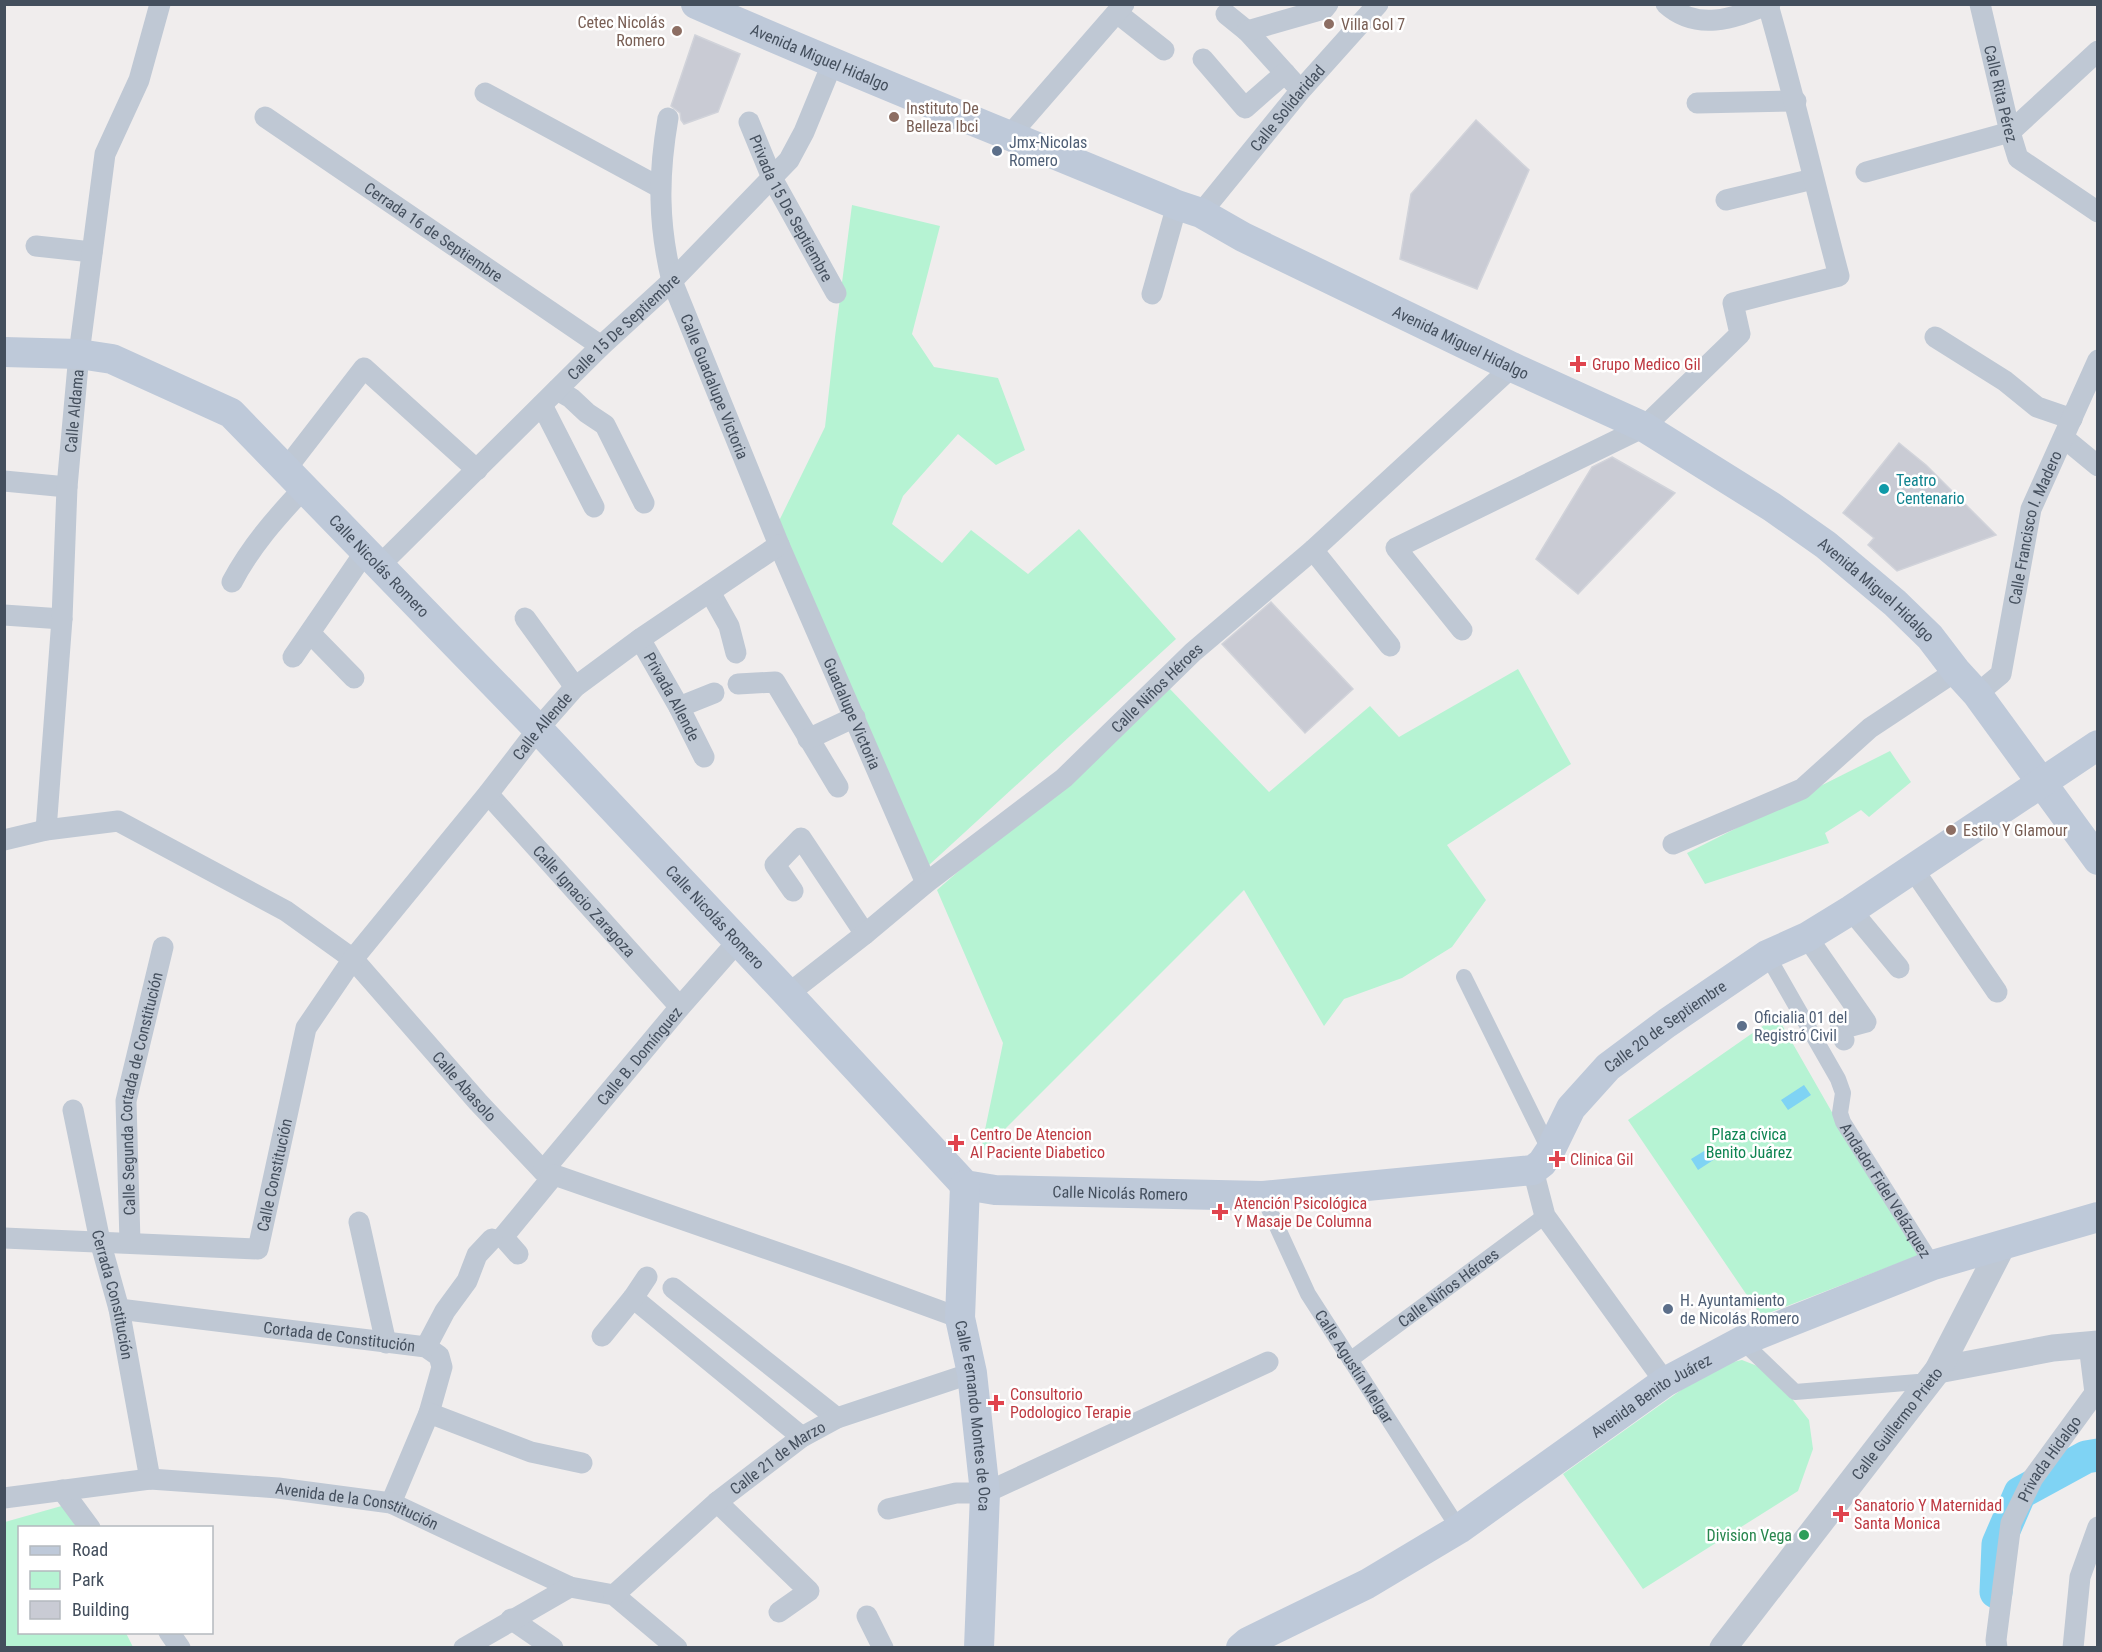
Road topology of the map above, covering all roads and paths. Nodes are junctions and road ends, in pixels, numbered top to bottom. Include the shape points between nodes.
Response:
1 (160, 4) edge
2 (696, 4) edge
3 (1328, 4) edge
4 (1378, 4) edge
5 (1666, 4) edge
6 (1980, 4) edge
7 (1769, 5) edge
8 (1120, 9) edge
9 (1226, 14) dead end
10 (1247, 31) junction
11 (1164, 50) dead end
12 (2097, 51) edge
13 (1203, 59) dead end
14 (832, 64) junction
15 (1285, 73) junction
16 (1301, 90) junction
17 (485, 93) dead end
18 (1796, 101) junction
19 (1697, 103) dead end
20 (265, 117) dead end
21 (668, 118) dead end
22 (749, 122) dead end
23 (2010, 132) junction
24 (1010, 135) junction
25 (1866, 172) dead end
26 (772, 178) junction
27 (1813, 179) junction
28 (659, 187) junction
29 (1726, 200) dead end
30 (1189, 209) junction
31 (2097, 212) edge
32 (36, 246) dead end
33 (92, 252) junction
34 (672, 282) junction
35 (836, 293) dead end
36 (1152, 294) dead end
37 (1935, 337) dead end
38 (601, 346) junction
39 (4, 352) edge
40 (79, 354) junction
41 (2097, 360) edge
42 (1512, 367) junction
43 (557, 390) junction
44 (542, 405) junction
45 (1644, 427) junction
46 (2068, 428) junction
47 (2097, 466) edge
48 (477, 470) junction
49 (295, 479) junction
50 (4, 481) edge
51 (68, 488) junction
52 (644, 503) dead end
53 (594, 507) dead end
54 (779, 545) junction
55 (1313, 550) junction
56 (372, 559) junction
57 (232, 582) dead end
58 (710, 592) junction
59 (4, 615) edge
60 (525, 618) dead end
61 (62, 619) junction
62 (1462, 630) dead end
63 (310, 633) junction
64 (640, 639) junction
65 (1390, 646) dead end
66 (736, 653) dead end
67 (293, 657) dead end
68 (1956, 671) junction
69 (354, 678) dead end
70 (738, 684) dead end
71 (575, 687) junction
72 (714, 693) dead end
73 (1977, 694) junction
74 (679, 707) junction
75 (855, 717) junction
76 (538, 729) junction
77 (808, 739) junction
78 (2097, 745) edge
79 (704, 757) dead end
80 (2042, 783) junction
81 (838, 787) dead end
82 (488, 794) junction
83 (46, 830) junction
84 (4, 840) edge
85 (1673, 844) dead end
86 (2097, 860) edge
87 (1913, 869) junction
88 (926, 883) junction
89 (793, 891) dead end
90 (1851, 910) junction
91 (865, 934) junction
92 (1807, 937) junction
93 (738, 941) junction
94 (163, 947) dead end
95 (1767, 955) junction
96 (353, 959) junction
97 (1899, 968) dead end
98 (1464, 977) dead end
99 (1997, 992) dead end
100 (788, 994) junction
101 (680, 1007) junction
102 (1844, 1040) dead end
103 (73, 1110) dead end
104 (1541, 1161) junction
105 (549, 1173) junction
106 (964, 1185) junction
107 (1263, 1196) junction
108 (1545, 1216) junction
109 (2097, 1217) edge
110 (359, 1222) dead end
111 (4, 1238) edge
112 (492, 1239) dead end
113 (100, 1241) junction
114 (130, 1242) junction
115 (2003, 1244) junction
116 (518, 1254) dead end
117 (1934, 1265) junction
118 (647, 1276) dead end
119 (673, 1288) dead end
120 (633, 1298) junction
121 (118, 1309) junction
122 (960, 1318) junction
123 (602, 1336) dead end
124 (1742, 1341) junction
125 (386, 1343) junction
126 (2093, 1344) edge
127 (426, 1347) junction
128 (1350, 1360) junction
129 (1268, 1362) dead end
130 (972, 1373) junction
131 (1934, 1376) junction
132 (1665, 1382) junction
133 (429, 1413) junction
134 (837, 1418) junction
135 (802, 1437) junction
136 (582, 1462) dead end
137 (150, 1479) junction
138 (62, 1490) junction
139 (985, 1493) junction
140 (4, 1498) edge
141 (717, 1502) junction
142 (392, 1503) junction
143 (888, 1509) dead end
144 (89, 1526) edge
145 (2097, 1527) edge
146 (1460, 1529) junction
147 (570, 1587) junction
148 (614, 1595) junction
149 (779, 1612) dead end
150 (867, 1616) dead end
151 (511, 1619) junction
152 (170, 1634) edge
153 (180, 1647) edge
154 (464, 1647) edge
155 (553, 1647) edge
156 (677, 1647) edge
157 (883, 1647) edge
158 (979, 1647) edge
159 (1241, 1647) edge
160 (1723, 1647) edge
161 (1997, 1647) edge
162 (2073, 1647) edge

1 - 33 street, Calle Aldama via 139,80 105,154
2 - 14 main road, Avenida Miguel Hidalgo
3 - 10 street via 1324,9
4 - 16 street, Calle Solidaridad
5 - 7 street via 1673,11 1697,20 1714,21
6 - 23 street, Calle Rita Pérez
7 - 18 street
8 - 11 street
8 - 24 street
9 - 10 street
10 - 15 street
12 - 23 street
13 - 15 street via 1245,108
14 - 24 main road, Avenida Miguel Hidalgo
14 - 26 street, Calle 15 De Septiembre via 804,132 789,160
15 - 16 street
16 - 30 street, Calle Solidaridad
17 - 28 street
18 - 19 street
18 - 27 street
20 - 38 street, Cerrada 16 de Septiembre
21 - 28 street, Calle Guadalupe Victoria
22 - 26 street, Privada 15 De Septiembre
23 - 25 street
23 - 31 street, Calle Rita Pérez via 2018,158
24 - 30 main road, Avenida Miguel Hidalgo
26 - 34 street, Calle 15 De Septiembre
26 - 35 street, Privada 15 De Septiembre
27 - 29 street
27 - 45 street via 1839,276 1733,303 1740,333
28 - 34 street, Calle Guadalupe Victoria via 664,248
30 - 36 street
30 - 42 main road, Avenida Miguel Hidalgo
32 - 33 street
33 - 40 street, Calle Aldama
34 - 38 street, Calle 15 De Septiembre
34 - 54 street, Calle Guadalupe Victoria
37 - 46 street via 2005,381
38 - 43 street, Calle 15 De Septiembre
39 - 40 main road, Calle Nicolás Romero
40 - 49 main road, Calle Nicolás Romero via 112,359 231,413
40 - 51 street, Calle Aldama
41 - 46 street, Calle Francisco I. Madero
42 - 45 main road, Avenida Miguel Hidalgo
42 - 55 street, Calle Niños Héroes
43 - 44 street, Calle 15 De Septiembre
43 - 52 street via 605,425
44 - 48 street, Calle 15 De Septiembre
44 - 53 street
45 - 62 street via 1396,548
45 - 68 main road, Avenida Miguel Hidalgo via 1826,545 1909,616
46 - 47 street
46 - 73 street, Calle Francisco I. Madero via 2031,508 2001,674
48 - 49 street via 364,368
48 - 56 street, Calle 15 De Septiembre
49 - 56 main road, Calle Nicolás Romero
49 - 57 street via 273,521
50 - 51 street
51 - 61 street, Calle Aldama
54 - 58 street, Calle Allende
54 - 75 street, Guadalupe Victoria
55 - 65 street
55 - 88 street, Calle Niños Héroes via 1193,652 1064,778
56 - 63 street, Calle 15 De Septiembre
56 - 76 main road, Calle Nicolás Romero
58 - 64 street, Calle Allende
58 - 66 street via 729,626
59 - 61 street
60 - 71 street
61 - 83 street, Calle Aldama
63 - 67 street, Calle 15 De Septiembre
63 - 69 street
64 - 71 street, Calle Allende
64 - 74 street, Privada Allende
68 - 73 main road, Avenida Miguel Hidalgo
68 - 85 street via 1870,728 1802,789
70 - 77 street via 775,682
71 - 76 street, Calle Allende
72 - 74 street
73 - 80 main road, Avenida Miguel Hidalgo
74 - 79 street, Privada Allende
75 - 77 street
75 - 88 street, Guadalupe Victoria
76 - 82 street, Calle Allende
76 - 93 main road, Calle Nicolás Romero
77 - 81 street
78 - 80 main road, Calle 20 de Septiembre
80 - 86 main road, Avenida Miguel Hidalgo
80 - 87 main road, Calle 20 de Septiembre
82 - 96 street, Calle Allende
82 - 101 street, Calle Ignacio Zaragoza
83 - 84 street, Calle Abasolo
83 - 96 street, Calle Abasolo via 118,821 286,911
87 - 90 main road, Calle 20 de Septiembre
87 - 99 street
88 - 91 street, Calle Niños Héroes
89 - 91 street via 776,865 801,838
90 - 92 main road, Calle 20 de Septiembre
90 - 97 street
91 - 100 street, Calle Niños Héroes
92 - 95 main road, Calle 20 de Septiembre
92 - 102 street via 1866,1022 1840,1029
93 - 100 main road, Calle Nicolás Romero
93 - 101 street, Calle B. Domínguez
94 - 114 street, Calle Segunda Cortada de Constitución via 126,1101
95 - 104 main road, Calle 20 de Septiembre via 1608,1067 1571,1108
95 - 117 street, Andador Fidel Velázquez via 1838,1079 1843,1093 1843,1122
96 - 105 street, Calle Abasolo via 478,1102
96 - 114 street, Calle Constitución via 306,1028 258,1249
98 - 104 street
100 - 106 main road, Calle Nicolás Romero
101 - 105 street, Calle B. Domínguez
103 - 113 street, Cerrada Constitución
104 - 107 main road, Calle Nicolás Romero
104 - 108 street
105 - 116 street, Calle B. Domínguez via 503,1237
105 - 122 street, Calle Abasolo
106 - 107 main road, Calle Nicolás Romero via 995,1190
106 - 122 main road, Calle Fernando Montes de Oca
107 - 128 street, Calle Agustín Melgar via 1308,1294
108 - 128 street, Calle Niños Héroes
108 - 132 street
109 - 115 main road, Avenida Benito Juárez
110 - 125 street
111 - 113 street, Calle Constitución
112 - 127 street via 477,1255 467,1281
113 - 114 street, Calle Constitución
113 - 121 street, Cerrada Constitución
115 - 117 main road, Avenida Benito Juárez
115 - 131 street, Calle Guillermo Prieto
117 - 124 main road, Avenida Benito Juárez
118 - 120 street
119 - 134 street
120 - 123 street
120 - 135 street
121 - 125 street, Cortada de Constitución
121 - 137 street, Cerrada Constitución
122 - 130 main road, Calle Fernando Montes de Oca
124 - 131 street via 1795,1392
124 - 132 main road, Avenida Benito Juárez
125 - 127 street, Cortada de Constitución
126 - 131 street via 2053,1348
126 - 161 street, Privada Hidalgo via 2095,1393 2033,1478 2011,1523
127 - 133 street, Cortada de Constitución via 439,1356 442,1367
128 - 146 street, Calle Agustín Melgar
129 - 139 street
130 - 134 street, Calle 21 de Marzo
130 - 139 main road, Calle Fernando Montes de Oca
131 - 160 street, Calle Guillermo Prieto
132 - 146 main road, Avenida Benito Juárez
133 - 136 street via 531,1452
133 - 142 street, Cortada de Constitución
134 - 135 street, Calle 21 de Marzo
135 - 141 street, Calle 21 de Marzo
137 - 138 street, Avenida de la Constitución
137 - 142 street, Avenida de la Constitución via 278,1488
138 - 140 street, Avenida de la Constitución
138 - 144 street
139 - 143 street via 956,1492
139 - 158 main road, Calle Fernando Montes de Oca
141 - 148 street, Calle 21 de Marzo
141 - 149 street via 809,1591
142 - 147 street, Avenida de la Constitución
145 - 162 street via 2080,1577
146 - 159 main road, Avenida Benito Juárez via 1367,1584
147 - 148 street, Avenida de la Constitución
147 - 151 street
148 - 156 street, Avenida de la Constitución
150 - 157 street
151 - 154 street
151 - 155 street
152 - 153 street

